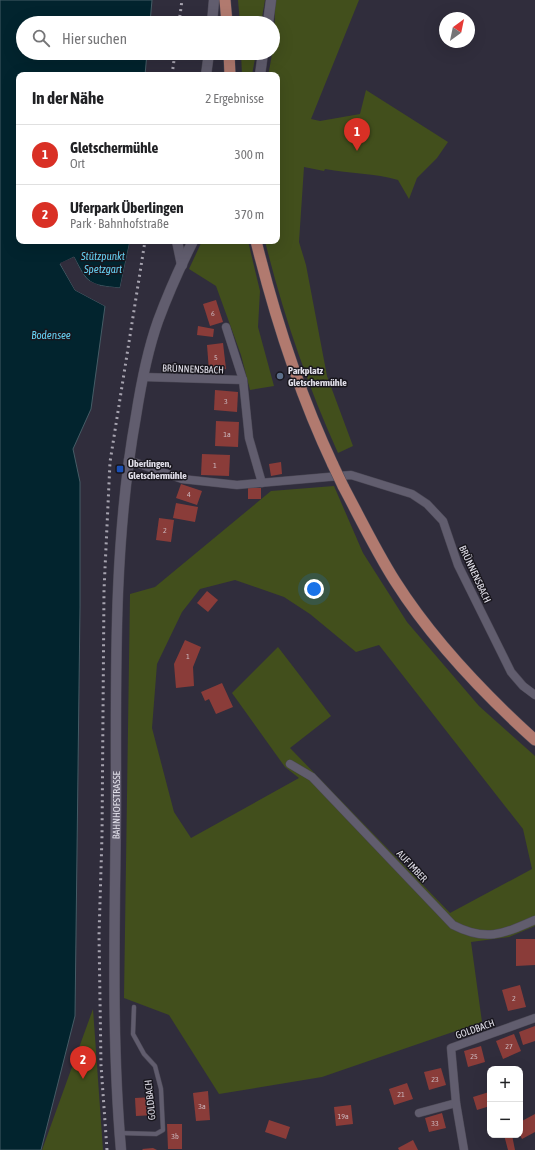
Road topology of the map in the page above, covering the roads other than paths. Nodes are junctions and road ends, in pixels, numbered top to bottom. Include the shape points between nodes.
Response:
1 (214, 0) edge
2 (225, 0) edge
3 (271, 0) edge
4 (213, 16) edge
5 (226, 16) edge
6 (269, 16) edge
7 (208, 60) edge
8 (229, 60) edge
9 (263, 60) edge
10 (206, 72) edge
11 (230, 72) edge
12 (261, 72) edge
13 (178, 244) edge
14 (192, 244) edge
15 (257, 244) edge
16 (182, 265) junction
17 (226, 327) dead end
18 (143, 377) junction
19 (243, 380) junction
20 (128, 460) junction
21 (262, 483) junction
22 (535, 695) edge
23 (535, 740) edge
24 (290, 764) dead end
25 (535, 920) edge
26 (134, 1007) dead end
27 (535, 1018) edge
28 (456, 1103) junction
29 (419, 1113) dead end
30 (120, 1133) junction
31 (121, 1150) edge
32 (464, 1150) edge

1 - 4 street
2 - 5 main road
3 - 6 street
7 - 10 street
8 - 11 main road
9 - 12 street
13 - 16 street
14 - 16 street, BAHNHOFSTRASSE
15 - 23 main road, bridge via 269,294 306,402 333,465 370,537 420,617 475,682
16 - 18 street, BAHNHOFSTRASSE via 157,322
17 - 19 street, BRÜNNENSBACH
18 - 19 street, BRÜNNENSBACH
18 - 20 street, BAHNHOFSTRASSE
19 - 21 street, BRÜNNENSBACH via 249,438
20 - 21 street, BRÜNNENSBACH via 182,479 237,486
20 - 30 street, BAHNHOFSTRASSE via 118,588 114,976
21 - 22 street, BRÜNNENSBACH via 351,475 412,494 427,504 443,521 458,565 511,672
24 - 25 street, AUF IMBER via 312,777 454,925 466,932 485,936 515,929
26 - 30 lane, GOLDBACH via 134,1034 144,1054 155,1066 161,1089 163,1130 156,1134
27 - 28 street, GOLDBACH via 451,1048
28 - 29 street
28 - 32 street, GOLDBACH
30 - 31 street, BAHNHOFSTRASSE

